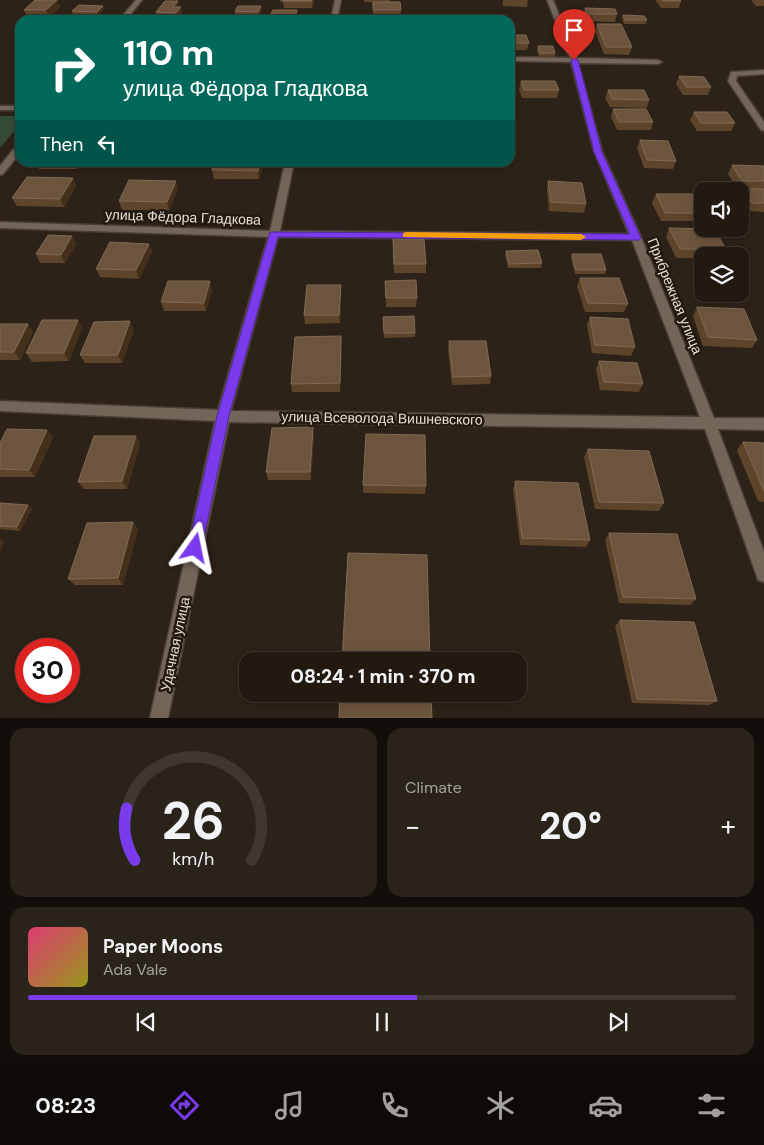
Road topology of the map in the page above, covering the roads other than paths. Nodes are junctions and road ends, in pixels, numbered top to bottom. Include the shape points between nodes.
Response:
1 (139, 0) edge
2 (338, 0) edge
3 (550, 0) edge
4 (126, 15) edge
5 (335, 15) edge
6 (515, 59) edge
7 (574, 60) junction
8 (658, 62) dead end
9 (764, 72) edge
10 (0, 108) edge
11 (15, 108) edge
12 (764, 128) edge
13 (15, 152) edge
14 (289, 167) edge
15 (0, 172) edge
16 (0, 225) edge
17 (274, 234) junction
18 (636, 238) junction
19 (0, 406) edge
20 (223, 416) junction
21 (709, 422) junction
22 (764, 424) edge
23 (764, 574) edge
24 (159, 718) edge

1 - 4 street
2 - 5 street
3 - 7 street, Прибрежная улица
6 - 7 street
7 - 8 street
7 - 18 street, Прибрежная улица via 598,152
9 - 12 street via 734,74 732,81
10 - 11 street
13 - 15 street
14 - 17 street, Удачная улица
16 - 17 street, улица Фёдора Гладкова
17 - 18 street, улица Фёдора Гладкова
17 - 20 street, Удачная улица
18 - 21 street, Прибрежная улица
19 - 20 street, улица Всеволода Вишневского
20 - 21 street, улица Всеволода Вишневского
20 - 24 street, Удачная улица
21 - 22 street, улица Всеволода Вишневского
21 - 23 street, Прибрежная улица

